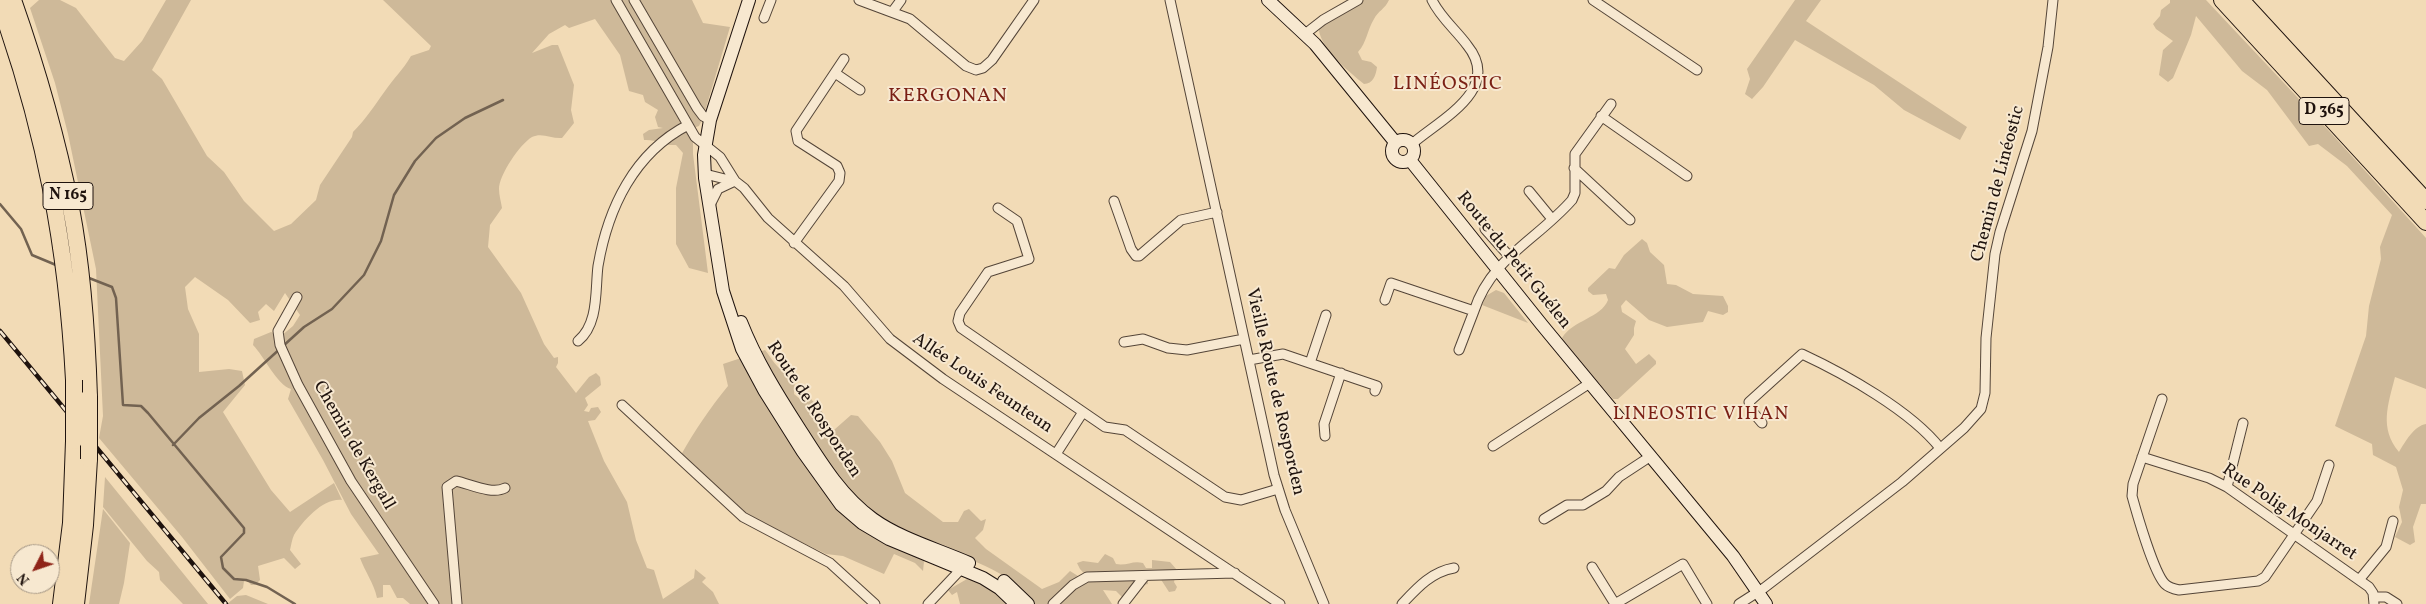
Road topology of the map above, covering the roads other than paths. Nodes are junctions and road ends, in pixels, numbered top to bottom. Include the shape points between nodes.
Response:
1 (13, 0) edge
2 (616, 0) edge
3 (634, 0) edge
4 (749, 0) edge
5 (770, 0) edge
6 (859, 0) edge
7 (901, 0) edge
8 (1034, 0) edge
9 (1170, 0) edge
10 (1268, 0) edge
11 (1358, 0) edge
12 (1432, 0) edge
13 (1593, 0) edge
14 (2053, 0) edge
15 (2222, 0) edge
16 (2241, 0) edge
17 (0, 5) edge
18 (894, 11) junction
19 (764, 18) dead end
20 (1305, 34) junction
21 (844, 59) dead end
22 (1697, 70) dead end
23 (835, 73) junction
24 (860, 90) dead end
25 (1611, 104) dead end
26 (1601, 116) junction
27 (710, 120) junction
28 (688, 125) junction
29 (1395, 142) junction
30 (1412, 144) junction
31 (705, 146) junction
32 (1410, 160) junction
33 (1574, 168) junction
34 (704, 174) junction
35 (1687, 176) dead end
36 (735, 181) junction
37 (1529, 191) dead end
38 (1114, 200) dead end
39 (2426, 201) edge
40 (709, 207) junction
41 (998, 208) dead end
42 (1217, 212) junction
43 (1552, 218) junction
44 (1630, 220) dead end
45 (2426, 222) edge
46 (1485, 228) dead end
47 (794, 243) junction
48 (1509, 256) junction
49 (1497, 269) junction
50 (297, 297) dead end
51 (1385, 300) dead end
52 (1474, 311) junction
53 (1326, 315) dead end
54 (1244, 339) junction
55 (578, 341) dead end
56 (1124, 342) dead end
57 (1459, 350) dead end
58 (1249, 360) junction
59 (1310, 363) junction
60 (1341, 373) junction
61 (1590, 382) junction
62 (1377, 385) dead end
63 (2162, 399) dead end
64 (622, 405) dead end
65 (1083, 412) junction
66 (2243, 422) dead end
67 (1762, 423) dead end
68 (1325, 436) dead end
69 (1493, 446) dead end
70 (1940, 448) junction
71 (1056, 454) junction
72 (1651, 456) junction
73 (2142, 457) junction
74 (2329, 465) dead end
75 (2227, 487) junction
76 (505, 488) dead end
77 (1278, 489) junction
78 (1544, 519) dead end
79 (2393, 521) dead end
80 (2294, 535) junction
81 (964, 566) junction
82 (1592, 567) dead end
83 (1454, 568) dead end
84 (1236, 574) junction
85 (1144, 577) junction
86 (2359, 580) junction
87 (1759, 592) junction
88 (2374, 600) edge
89 (61, 604) edge
90 (76, 604) edge
91 (434, 604) edge
92 (457, 604) edge
93 (875, 604) edge
94 (928, 604) edge
95 (1016, 604) edge
96 (1028, 604) edge
97 (1053, 604) edge
98 (1123, 604) edge
99 (1280, 604) edge
100 (1324, 604) edge
101 (1402, 604) edge
102 (1615, 604) edge
103 (1707, 604) edge
104 (1739, 604) edge
105 (1766, 604) edge
106 (2397, 604) edge

1 - 90 highway, N 165, bridge via 32,54 58,150 71,209 83,299 89,459
2 - 28 street, Allée Louis Feunteun
3 - 27 street via 697,108
4 - 27 street, Route de Rosporden
5 - 19 street
6 - 18 street
7 - 18 street
8 - 18 street via 992,60 976,70 966,66 910,18
9 - 42 street, Vieille Route de Rosporden
10 - 20 street
11 - 20 street
12 - 30 street via 1474,55 1478,81 1469,97
13 - 22 street
14 - 70 street, Chemin de Linéostic via 2048,47 2032,131 1995,254 1986,338 1984,399 1974,418
15 - 45 highway, D 365
16 - 39 highway, D 365
17 - 89 highway, N 165, bridge via 31,101 52,189 67,280 74,380 74,441 71,522
20 - 29 street via 1365,102
21 - 23 street
23 - 24 street
23 - 47 street via 795,133 798,141 837,166 840,177
25 - 26 street
26 - 33 street via 1575,154
26 - 35 street
27 - 31 street, Route de Rosporden
28 - 31 street, Allée Louis Feunteun
28 - 55 street via 644,156 625,188 602,247 590,326
29 - 30 street via 1404,139
29 - 32 street via 1391,149 1394,158 1401,162
30 - 32 street via 1414,152
31 - 34 street, Route de Rosporden
31 - 36 street, Allée Louis Feunteun via 724,161
32 - 49 street, Route du Petit Guélen
33 - 43 street via 1573,197
33 - 44 street
34 - 36 street
34 - 40 street, Route de Rosporden
36 - 40 street via 718,189
36 - 47 street, Allée Louis Feunteun
37 - 43 street
38 - 42 street via 1136,256 1181,220
40 - 81 street, Route de Rosporden via 728,312 742,349 786,426 829,489 851,514 875,532
41 - 65 street via 1017,221 1029,259 988,272 960,313 958,323 965,332
42 - 54 street, Vieille Route de Rosporden
43 - 48 street
46 - 48 street
47 - 71 street, Allée Louis Feunteun via 844,286 897,345
48 - 49 street
49 - 52 street via 1482,290
49 - 61 street, Route du Petit Guélen
50 - 91 street, Chemin de Kergall via 278,331 285,358 351,481
51 - 52 street via 1391,283
52 - 57 street
53 - 59 street
54 - 56 street via 1187,350 1168,348 1144,339
54 - 58 street, Vieille Route de Rosporden
58 - 59 street via 1278,353
58 - 77 street, Vieille Route de Rosporden
59 - 60 street
60 - 62 street
60 - 68 street via 1324,424
61 - 69 street
61 - 72 street, Route du Petit Guélen
63 - 73 street
64 - 93 street via 743,517 830,563
65 - 71 street
65 - 77 street via 1105,427 1125,430 1230,499 1241,500
66 - 75 street
67 - 70 street via 1751,410 1749,402 1802,354 1921,427
70 - 87 street, Chemin de Linéostic via 1872,506
71 - 84 street, Allée Louis Feunteun
72 - 78 street via 1583,505 1567,505
72 - 87 street, Route du Petit Guélen
73 - 75 street, Rue Polig Monjarret
73 - 80 street via 2132,496 2158,573 2173,589 2261,580
74 - 80 street via 2318,501
75 - 80 street, Rue Polig Monjarret
76 - 92 street via 492,490 456,481 447,487
77 - 100 street, Vieille Route de Rosporden
79 - 86 street, Rue Polig Monjarret via 2386,546
80 - 86 street, Rue Polig Monjarret
81 - 94 street
81 - 95 street, Route de Rosporden via 999,588
81 - 96 street, Route de Rosporden via 1002,580
82 - 102 street
83 - 101 street via 1432,576
84 - 85 street
84 - 99 street, Allée Louis Feunteun
85 - 97 street via 1087,578 1073,585
85 - 98 street
86 - 88 street, Rue Polig Monjarret via 2369,587
87 - 104 street, Chemin de Linéostic
87 - 105 street, Route du Petit Guélen
88 - 106 street via 2386,597
102 - 103 street via 1683,564

